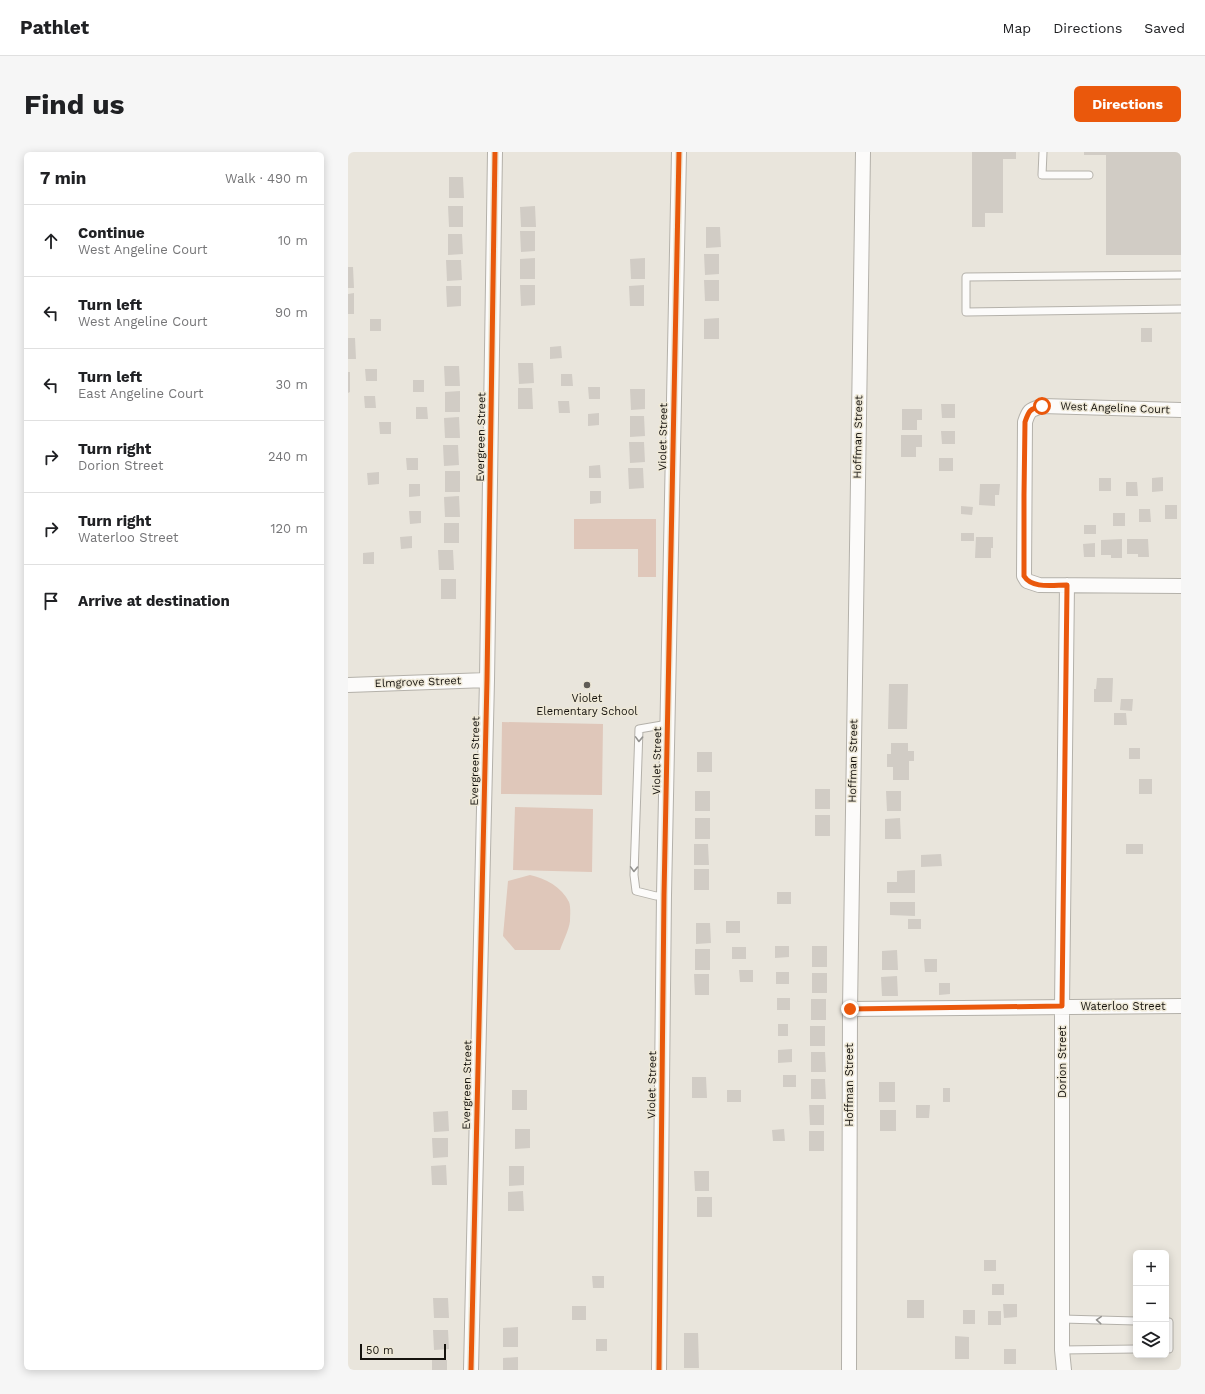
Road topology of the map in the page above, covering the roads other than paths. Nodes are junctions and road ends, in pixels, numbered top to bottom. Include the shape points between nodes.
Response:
1 (495, 152) edge
2 (679, 152) edge
3 (863, 152) edge
4 (1043, 152) edge
5 (1088, 175) dead end
6 (1181, 275) edge
7 (1181, 309) edge
8 (1181, 410) edge
9 (1067, 585) junction
10 (1181, 586) edge
11 (487, 680) junction
12 (348, 685) edge
13 (668, 724) junction
14 (664, 895) junction
15 (1062, 1006) junction
16 (1181, 1006) edge
17 (850, 1009) junction
18 (1062, 1319) junction
19 (1133, 1321) edge
20 (1133, 1349) edge
21 (1062, 1350) junction
22 (471, 1370) edge
23 (659, 1370) edge
24 (849, 1370) edge
25 (1064, 1370) edge

1 - 11 street, Evergreen Street
2 - 13 street, Violet Street
3 - 17 street, Hoffman Street
4 - 5 lane via 1042,174
6 - 7 lane via 966,277 966,312
8 - 9 street, West Angeline Court via 1042,406 1031,409 1028,413 1025,422 1024,576 1027,581 1039,585
9 - 10 street
9 - 15 street, Dorion Street
11 - 12 street, Elmgrove Street
11 - 22 street, Evergreen Street
13 - 14 street, Violet Street
13 -> 14 lane via 639,729 634,875 636,891 656,896
14 - 23 street, Violet Street
15 - 16 street, Waterloo Street
15 - 17 street, Waterloo Street
15 - 18 street, Dorion Street
17 - 24 street, Hoffman Street
19 -> 18 lane
18 - 21 street, Dorion Street
20 - 21 lane
21 - 25 street, Dorion Street

